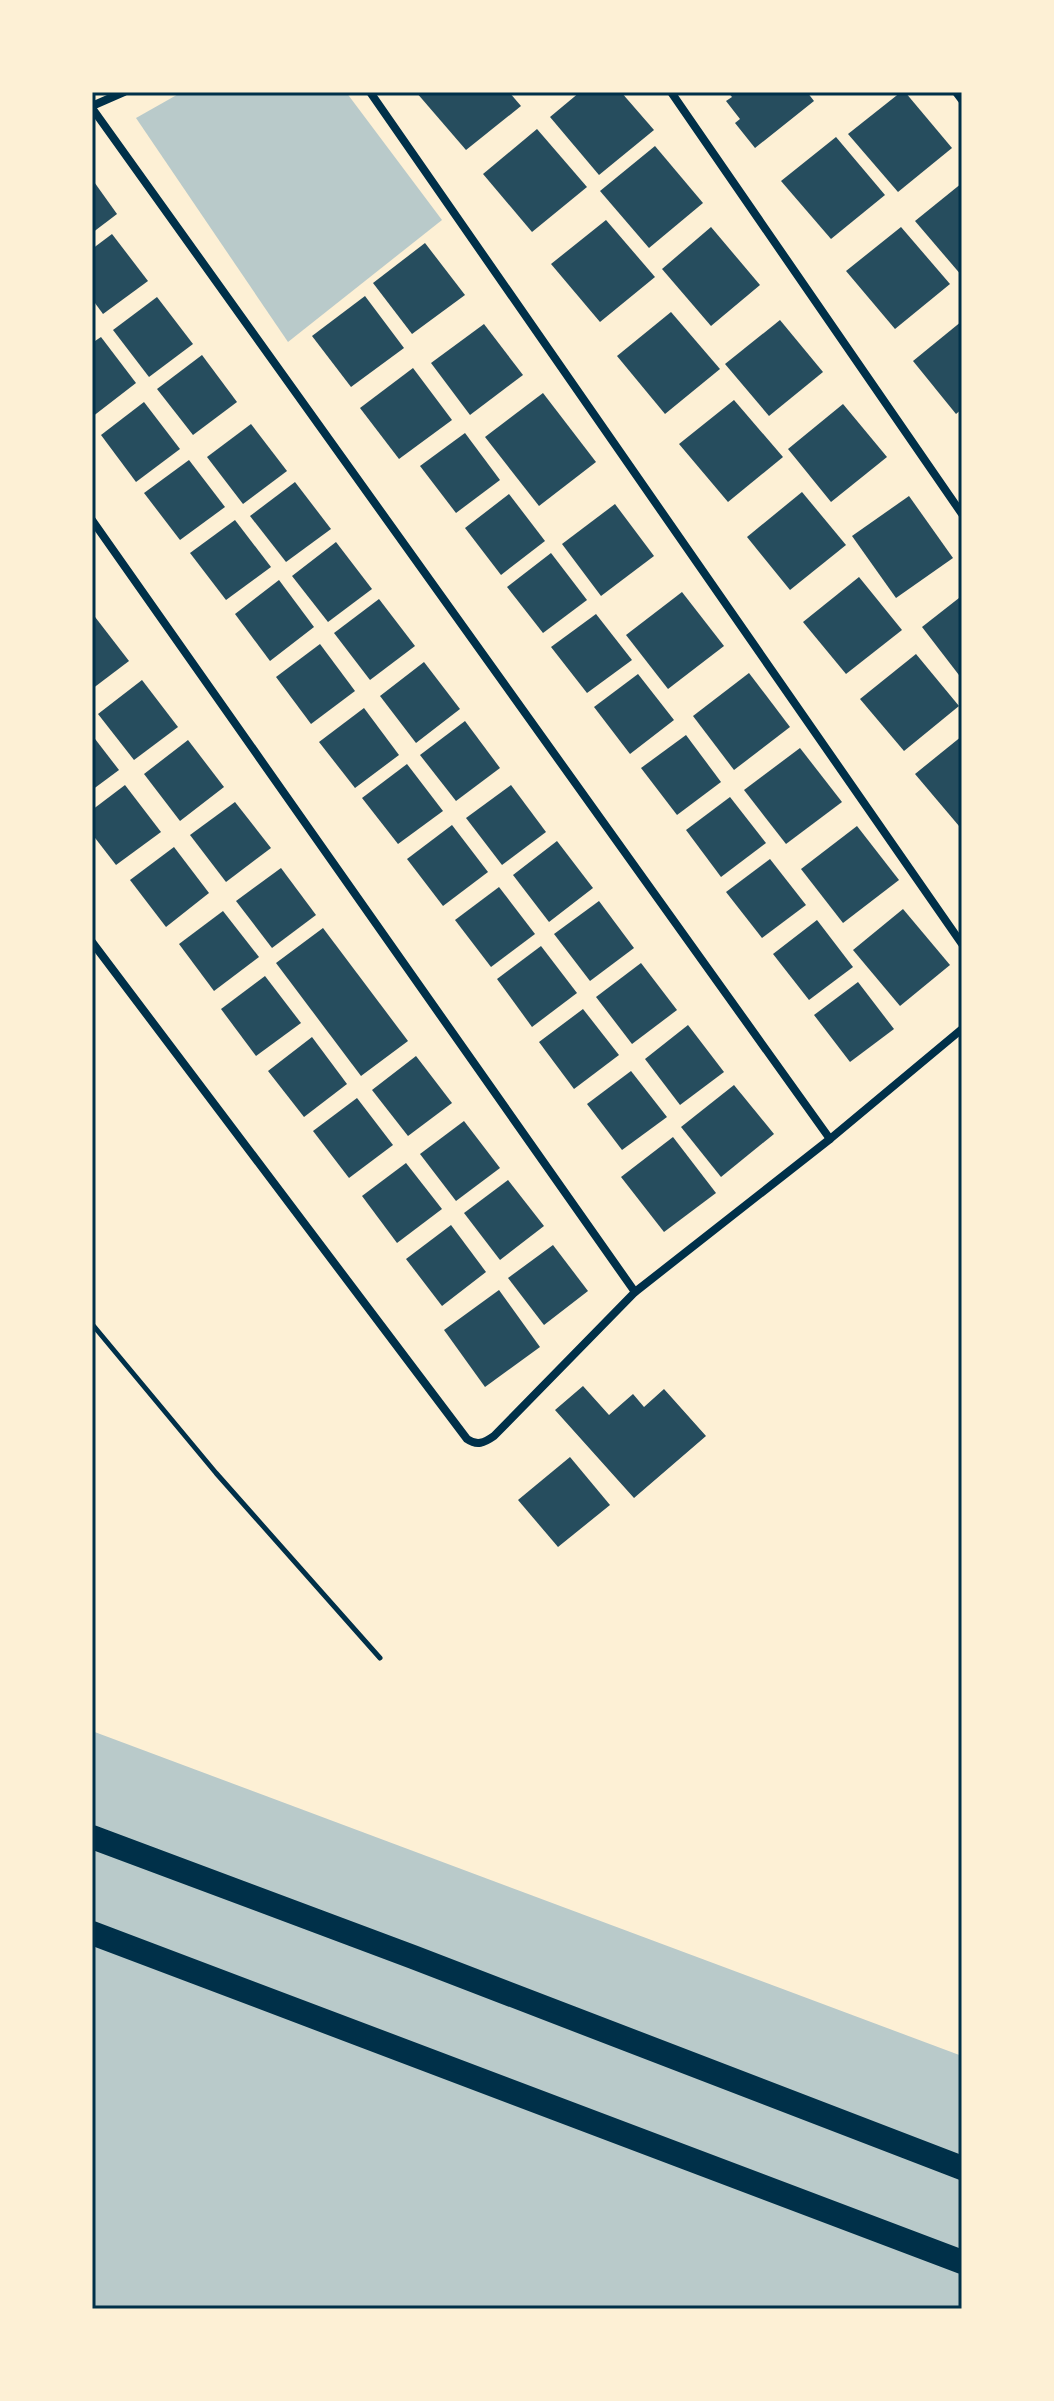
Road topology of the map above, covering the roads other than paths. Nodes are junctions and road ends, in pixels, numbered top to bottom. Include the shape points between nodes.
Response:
1 (124, 92) edge
2 (370, 92) edge
3 (671, 92) edge
4 (956, 92) edge
5 (962, 100) edge
6 (92, 107) edge
7 (962, 514) edge
8 (92, 520) edge
9 (92, 942) edge
10 (962, 944) edge
11 (962, 1029) edge
12 (830, 1139) junction
13 (635, 1292) junction
14 (92, 1837) edge
15 (92, 1933) edge
16 (962, 2168) edge
17 (962, 2262) edge

1 - 6 street
2 - 10 street
3 - 7 street
4 - 5 street
6 - 12 street
8 - 13 street
9 - 13 street via 467,1439 480,1443 494,1436
11 - 12 street
12 - 13 street
14 - 16 highway
15 - 17 highway

